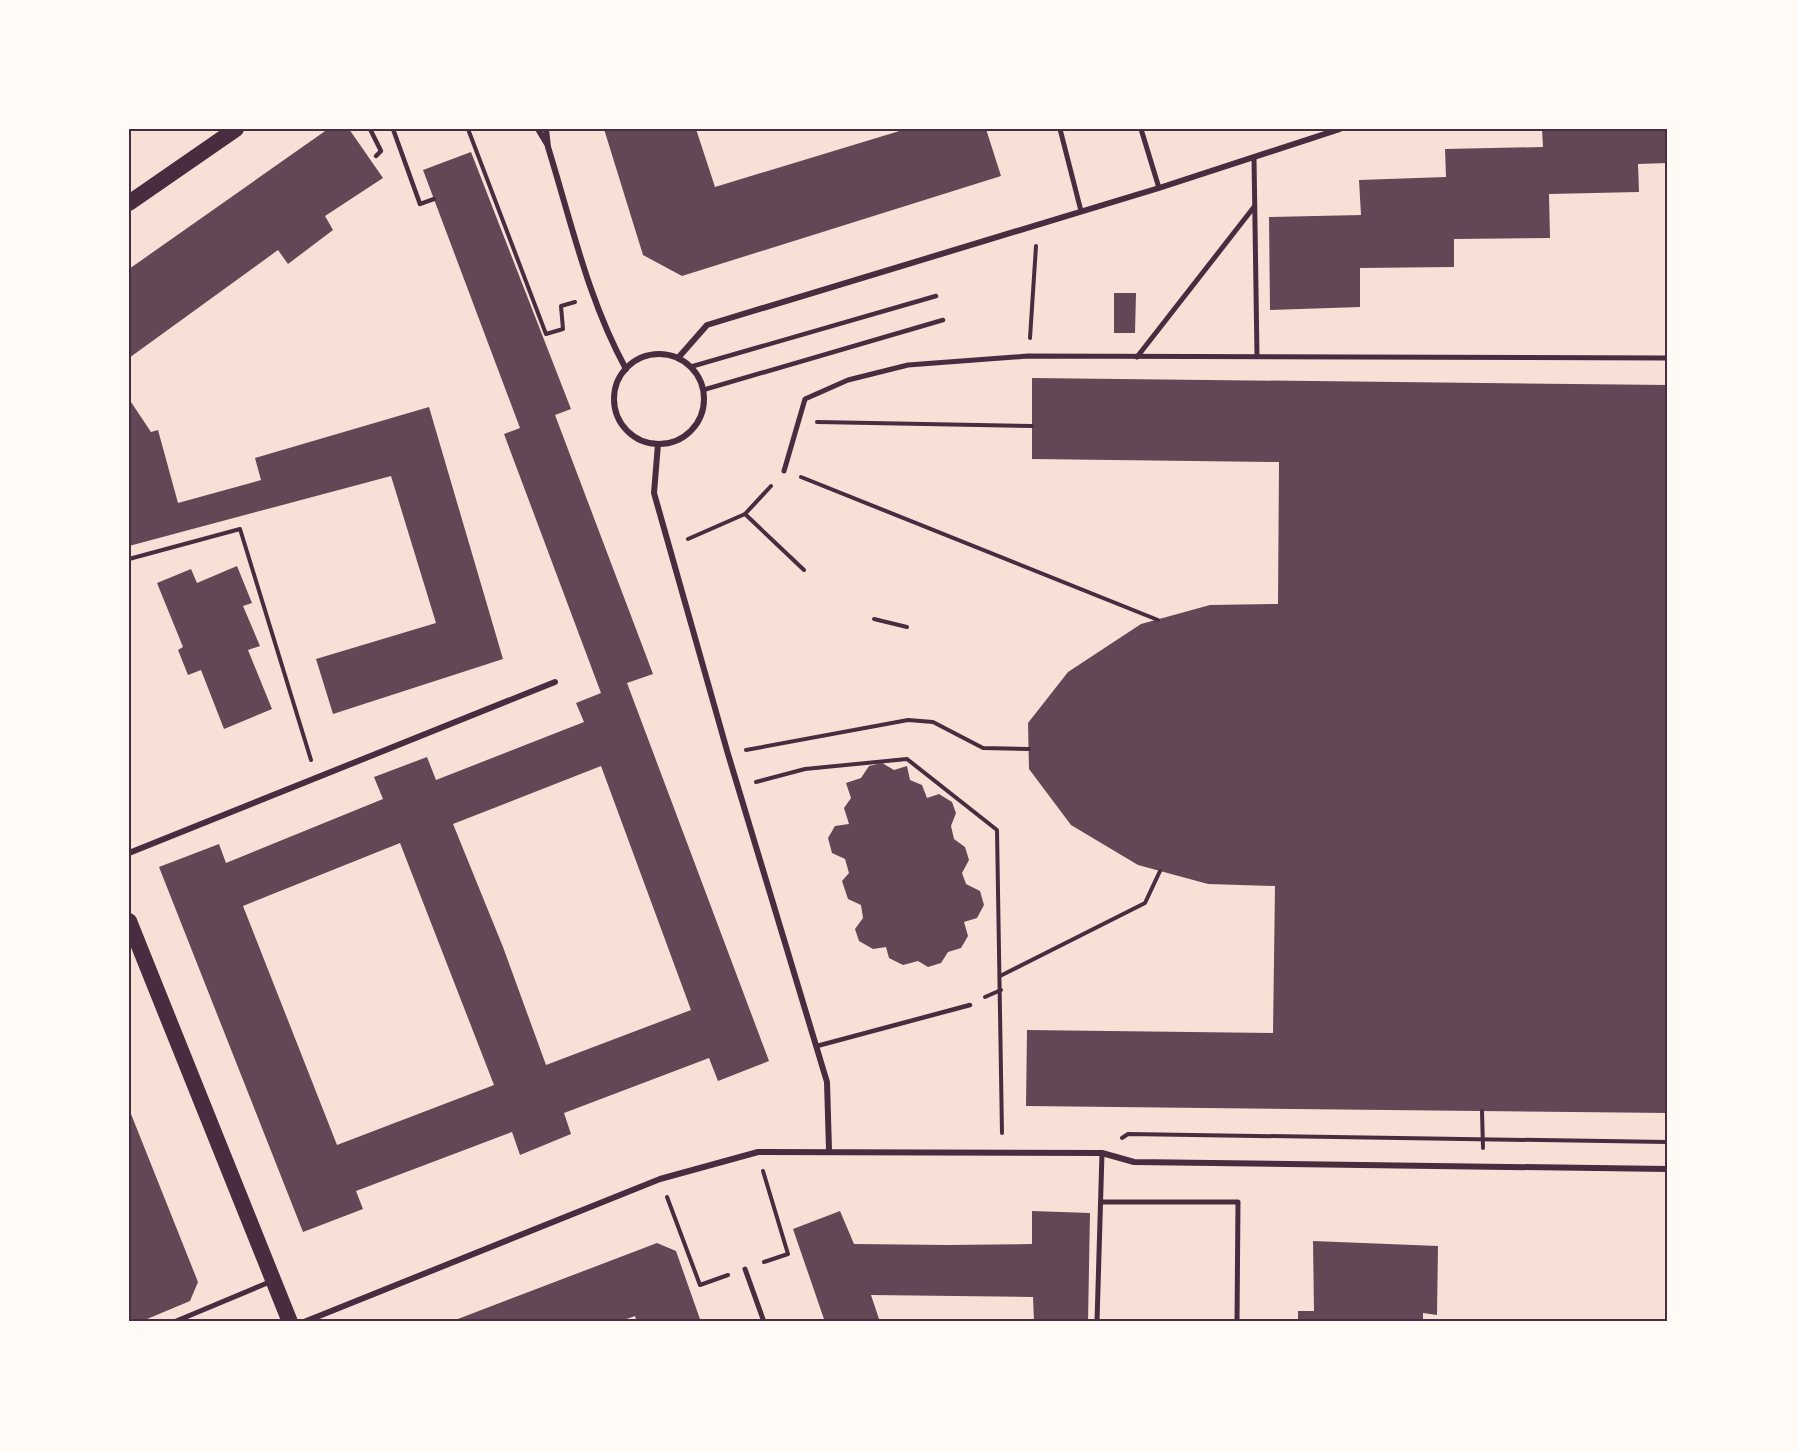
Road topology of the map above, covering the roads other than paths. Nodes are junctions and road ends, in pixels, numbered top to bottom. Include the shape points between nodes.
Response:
1 (236, 129) edge
2 (370, 129) edge
3 (393, 129) edge
4 (538, 129) edge
5 (546, 129) edge
6 (1060, 129) edge
7 (1141, 129) edge
8 (1340, 129) edge
9 (549, 147) junction
10 (376, 156) dead end
11 (1254, 158) junction
12 (1159, 188) junction
13 (434, 199) dead end
14 (129, 202) edge
15 (1254, 207) junction
16 (1081, 211) junction
17 (936, 296) dead end
18 (943, 320) dead end
19 (1137, 357) junction
20 (1257, 357) junction
21 (678, 358) junction
22 (1668, 358) edge
23 (690, 367) junction
24 (626, 369) junction
25 (704, 390) junction
26 (658, 444) junction
27 (784, 471) road end
28 (555, 682) dead end
29 (129, 853) edge
30 (129, 921) edge
31 (970, 1005) dead end
32 (817, 1046) junction
33 (829, 1150) junction
34 (1102, 1153) junction
35 (1668, 1169) edge
36 (1102, 1202) junction
37 (745, 1269) road end
38 (273, 1280) junction
39 (174, 1322) edge
40 (290, 1322) edge
41 (304, 1322) edge
42 (764, 1322) edge
43 (1097, 1322) edge
44 (1237, 1322) edge

1 - 14 highway
2 - 10 lane via 381,152
3 - 13 lane via 420,204
4 - 9 street
5 - 9 street
6 - 16 street
7 - 12 street
8 - 11 street
9 - 24 street via 606,333
11 - 12 street
11 - 15 street
12 - 16 street
15 - 19 street
15 - 20 street
16 - 21 street via 707,325
17 - 23 lane
18 - 25 lane
19 - 20 street
19 - 27 street via 1028,356 908,365 848,380 805,399
20 - 22 street
21 - 23 street
21 - 24 street via 650,355
23 - 25 street
24 - 26 street via 614,395 621,423 644,441
25 - 26 street via 702,410 693,428 683,437
26 - 32 street via 654,494 668,548
28 - 29 street
30 - 38 highway
31 - 32 lane
32 - 33 street via 827,1082
33 - 34 street
33 - 41 street via 758,1152 660,1179
34 - 35 street via 1134,1161
34 - 36 street
36 - 43 street
36 - 44 street via 1238,1202
37 - 42 street
38 - 39 street
38 - 40 highway

